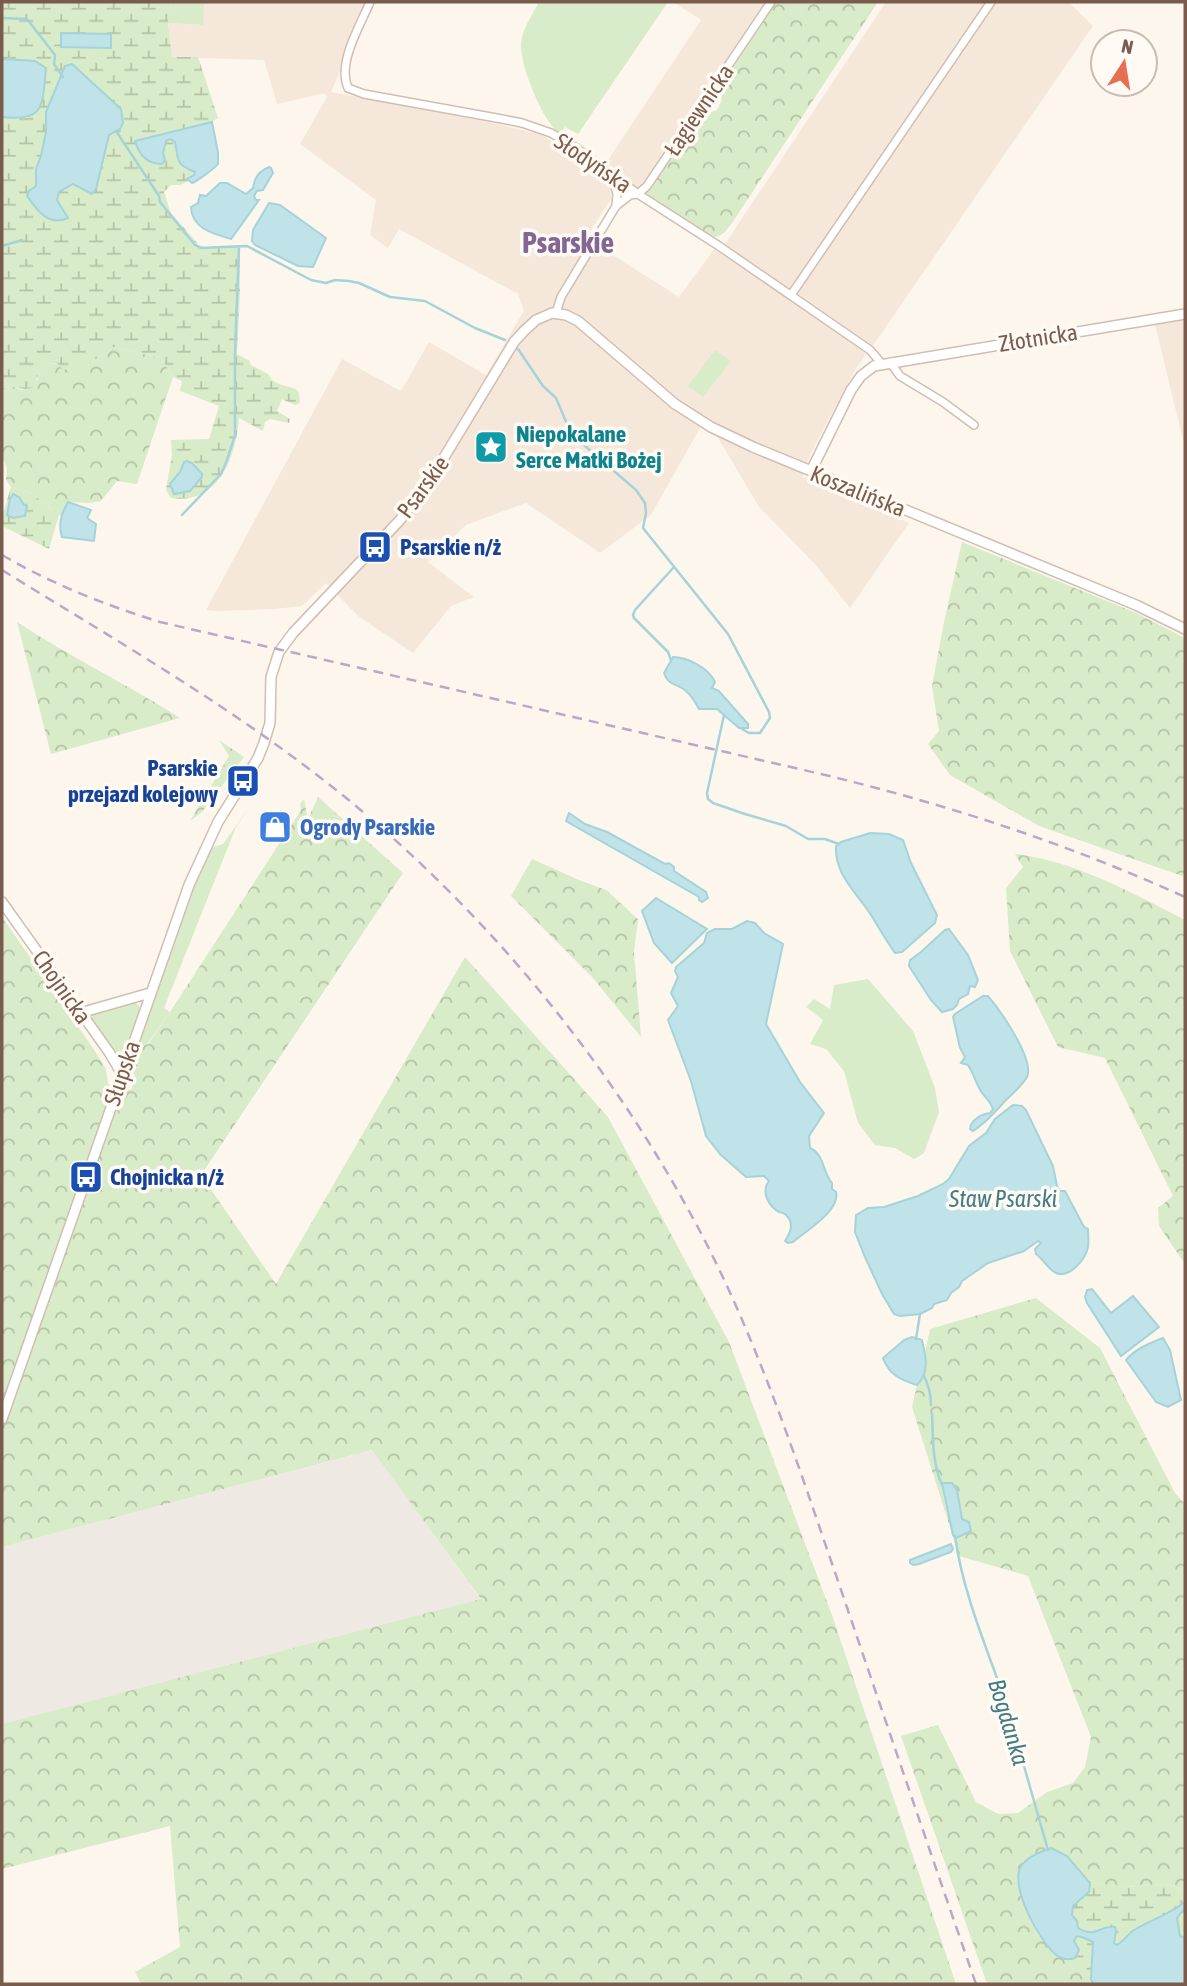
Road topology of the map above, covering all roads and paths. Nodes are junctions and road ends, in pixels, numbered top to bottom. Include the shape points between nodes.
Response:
1 (370, 2) edge
2 (771, 2) edge
3 (991, 2) edge
4 (611, 174) junction
5 (638, 194) junction
6 (616, 206) junction
7 (791, 295) junction
8 (556, 313) junction
9 (1185, 314) edge
10 (886, 363) junction
11 (974, 425) dead end
12 (811, 471) junction
13 (1185, 629) edge
14 (266, 737) joint
15 (2, 902) edge
16 (150, 993) junction
17 (80, 1013) junction
18 (122, 1074) junction
19 (2, 1419) edge

1 - 4 street, Słodyńska via 346,61 348,88 529,125 575,147
2 - 5 street, Łagiewnicka
3 - 7 street
4 - 5 street, Słodyńska
4 - 6 street
5 - 6 street, Łagiewnicka
5 - 7 street, Słodyńska
6 - 8 street, Łagiewnicka via 561,296
7 - 10 street, Słodyńska
8 - 12 street, Koszalińska via 586,326 689,414
8 - 14 street, Psarskie via 539,318 519,336 413,504 282,646 271,677
9 - 10 street, Złotnicka
10 - 11 street
10 - 12 street, Złotnicka via 866,371 857,382
12 - 13 street, Koszalińska
14 - 16 street, Słupska via 206,844
15 - 17 street, Chojnicka
16 - 17 street
16 - 18 street, Słupska
17 - 18 street, Chojnicka
18 - 19 street, Słupska

